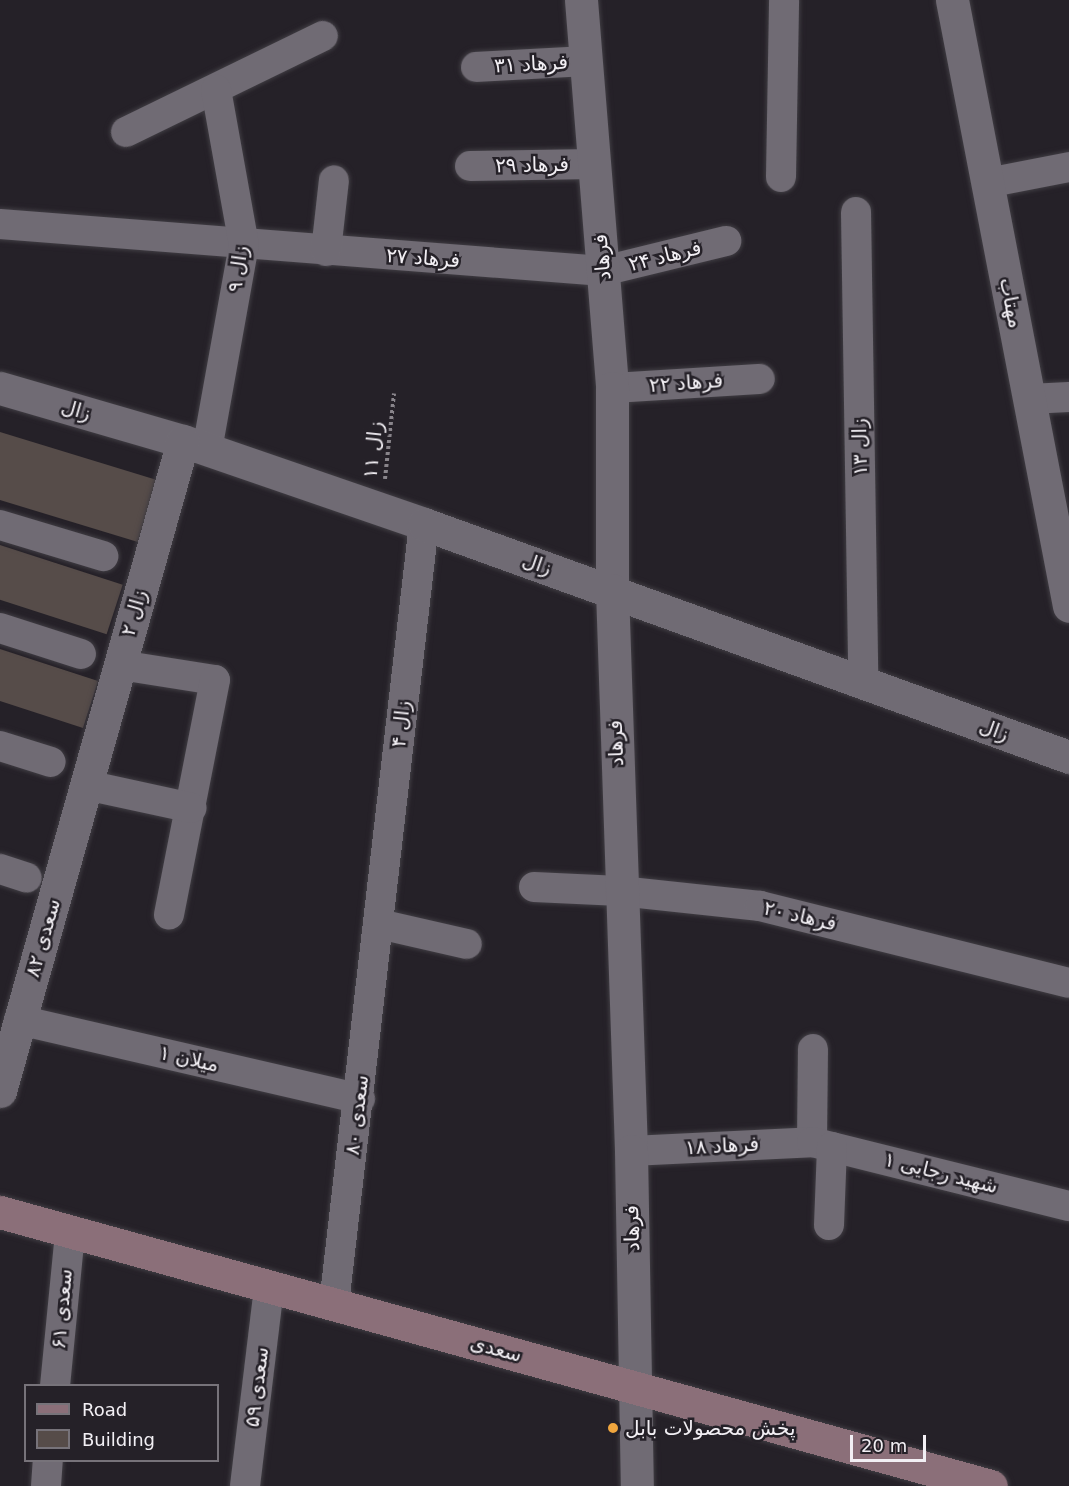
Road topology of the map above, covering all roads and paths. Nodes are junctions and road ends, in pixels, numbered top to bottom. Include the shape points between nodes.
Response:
1 (581, 0) edge
2 (784, 0) edge
3 (952, 0) edge
4 (323, 36) dead end
5 (586, 61) junction
6 (476, 67) dead end
7 (216, 89) junction
8 (126, 132) dead end
9 (594, 164) junction
10 (470, 166) dead end
11 (1069, 167) edge
12 (781, 177) dead end
13 (334, 180) dead end
14 (987, 183) junction
15 (856, 212) dead end
16 (0, 224) edge
17 (726, 241) dead end
18 (244, 245) junction
19 (326, 251) junction
20 (603, 271) junction
21 (759, 379) dead end
22 (0, 388) edge
23 (612, 388) junction
24 (394, 393) dead end
25 (1069, 398) edge
26 (1029, 399) junction
27 (195, 446) junction
28 (381, 510) junction
29 (424, 524) junction
30 (0, 525) edge
31 (103, 556) dead end
32 (612, 590) junction
33 (1069, 606) edge
34 (0, 628) edge
35 (81, 654) dead end
36 (120, 665) junction
37 (863, 682) junction
38 (0, 746) edge
39 (1069, 757) edge
40 (51, 762) dead end
41 (86, 785) junction
42 (192, 808) junction
43 (534, 887) dead end
44 (620, 891) junction
45 (169, 915) dead end
46 (379, 924) junction
47 (467, 944) dead end
48 (1069, 983) edge
49 (19, 1020) junction
50 (813, 1049) dead end
51 (0, 1091) edge
52 (360, 1099) junction
53 (822, 1144) junction
54 (632, 1150) junction
55 (1069, 1206) edge
56 (0, 1212) edge
57 (829, 1225) dead end
58 (70, 1232) junction
59 (269, 1288) junction
60 (334, 1304) junction
61 (55, 1384) edge
62 (634, 1387) junction
63 (48, 1462) edge
64 (46, 1486) edge
65 (245, 1486) edge
66 (637, 1486) edge
67 (991, 1486) edge

1 - 5 street, فرهاد
2 - 12 street
3 - 14 street, مهتاب
4 - 7 street
5 - 6 street, فرهاد ۳۱
5 - 9 street, فرهاد
7 - 8 street
7 - 18 street, زال ۹
9 - 10 street, فرهاد ۲۹
9 - 20 street, فرهاد
11 - 14 street
13 - 19 street
14 - 26 street, مهتاب
15 - 37 street, زال ۱۳
16 - 18 street, فرهاد ۲۷
17 - 20 street, فرهاد ۲۴
18 - 19 street, فرهاد ۲۷
18 - 27 street, زال ۹
19 - 20 street, فرهاد ۲۷
20 - 23 street, فرهاد
21 - 23 street, فرهاد ۲۲
22 - 27 street, زال
23 - 32 street, فرهاد
24 - 28 path, زال ۱۱
25 - 26 street
26 - 33 street, مهتاب
27 - 28 street, زال
27 - 36 street, زال ۲
28 - 29 street, زال
29 - 32 street, زال
29 - 46 street, زال ۴
30 - 31 street
32 - 37 street, زال
32 - 44 street, فرهاد
34 - 35 street
36 - 41 street, زال ۲
36 - 42 street via 215,680
37 - 39 street, زال
38 - 40 street
41 - 42 street
41 - 49 street, سعدی ۸۲
42 - 45 street
43 - 44 street, فرهاد ۲۰
44 - 48 street, فرهاد ۲۰ via 760,906
44 - 54 street, فرهاد
46 - 47 street
46 - 52 street, سعدی ۸۰
49 - 51 street, سعدی ۸۲
49 - 52 street, میلان ۱
50 - 53 street
52 - 60 street, سعدی ۸۰
53 - 54 street, فرهاد ۱۸
53 - 55 street, شهید رجایی ۱
53 - 57 street
54 - 62 street, فرهاد
56 - 58 main road, سعدی
58 - 59 main road, سعدی
58 - 61 street, سعدی ۶۱
59 - 60 main road, سعدی
59 - 65 street, سعدی ۵۹
60 - 62 main road, سعدی
62 - 66 street, فرهاد
62 - 67 main road, سعدی
63 - 64 street

